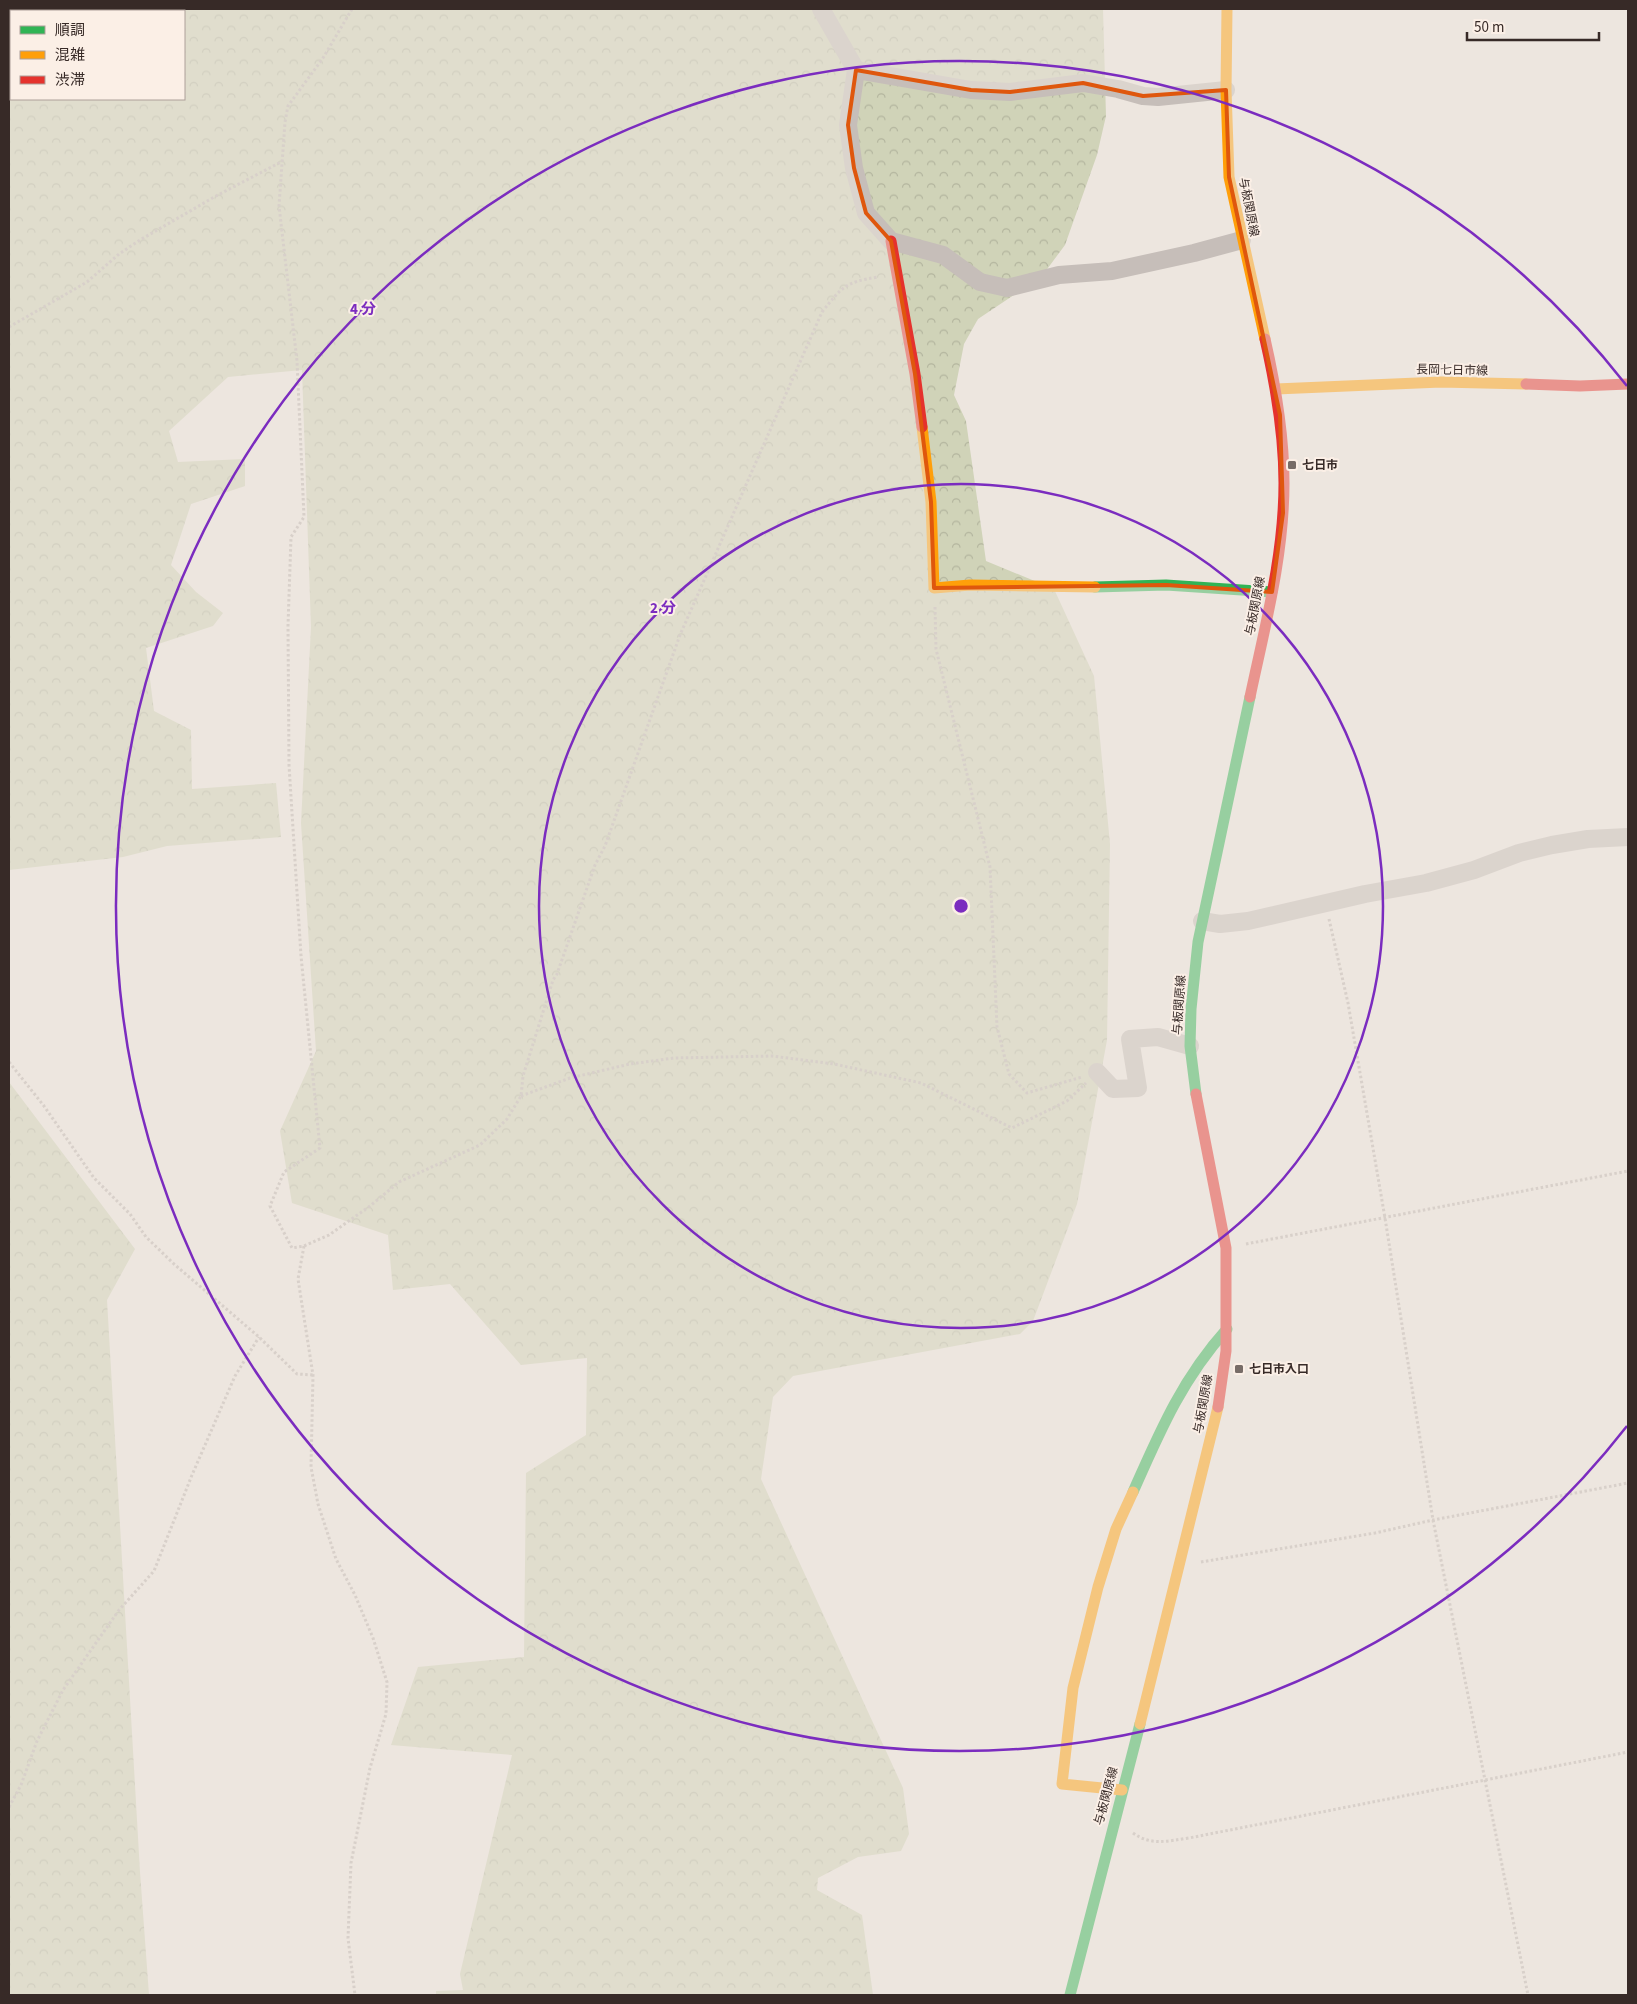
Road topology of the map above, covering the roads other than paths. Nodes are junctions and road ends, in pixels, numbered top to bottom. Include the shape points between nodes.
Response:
1 (821, 9) edge
2 (1227, 9) edge
3 (856, 70) junction
4 (1226, 90) junction
5 (1242, 240) junction
6 (891, 241) junction
7 (1628, 384) edge
8 (1276, 389) junction
9 (1272, 592) junction
10 (1628, 837) edge
11 (1202, 921) junction
12 (1190, 1046) junction
13 (1097, 1072) road end
14 (1227, 1329) junction
15 (1122, 1790) junction
16 (1070, 1995) edge

1 - 3 street
2 - 4 main road, 与板関原線
3 - 4 street via 971,90 1010,92 1083,83 1158,97
3 - 6 street via 848,125 854,168 866,213
4 - 5 main road, 与板関原線 via 1229,177
5 - 6 street via 1112,271 1058,275 1006,288 980,282 943,255
5 - 8 main road, 与板関原線
6 - 9 main road via 916,374 931,502 934,588 970,585 1166,585
7 - 8 main road, 長岡七日市線 via 1580,386 1441,382
8 - 9 main road, 与板関原線 via 1283,464 1283,513
9 - 11 main road, 与板関原線
10 - 11 street via 1552,845 1426,883 1248,921 1220,924
11 - 12 main road, 与板関原線 via 1191,1009
12 - 13 street via 1158,1037 1130,1039 1138,1088 1113,1089
12 - 14 main road, 与板関原線 via 1199,1115 1226,1248
14 - 15 main road, 与板関原線 via 1221,1392 1213,1432
14 - 15 main road via 1206,1352 1173,1405 1120,1521 1098,1587 1073,1688 1062,1784
15 - 16 main road, 与板関原線

